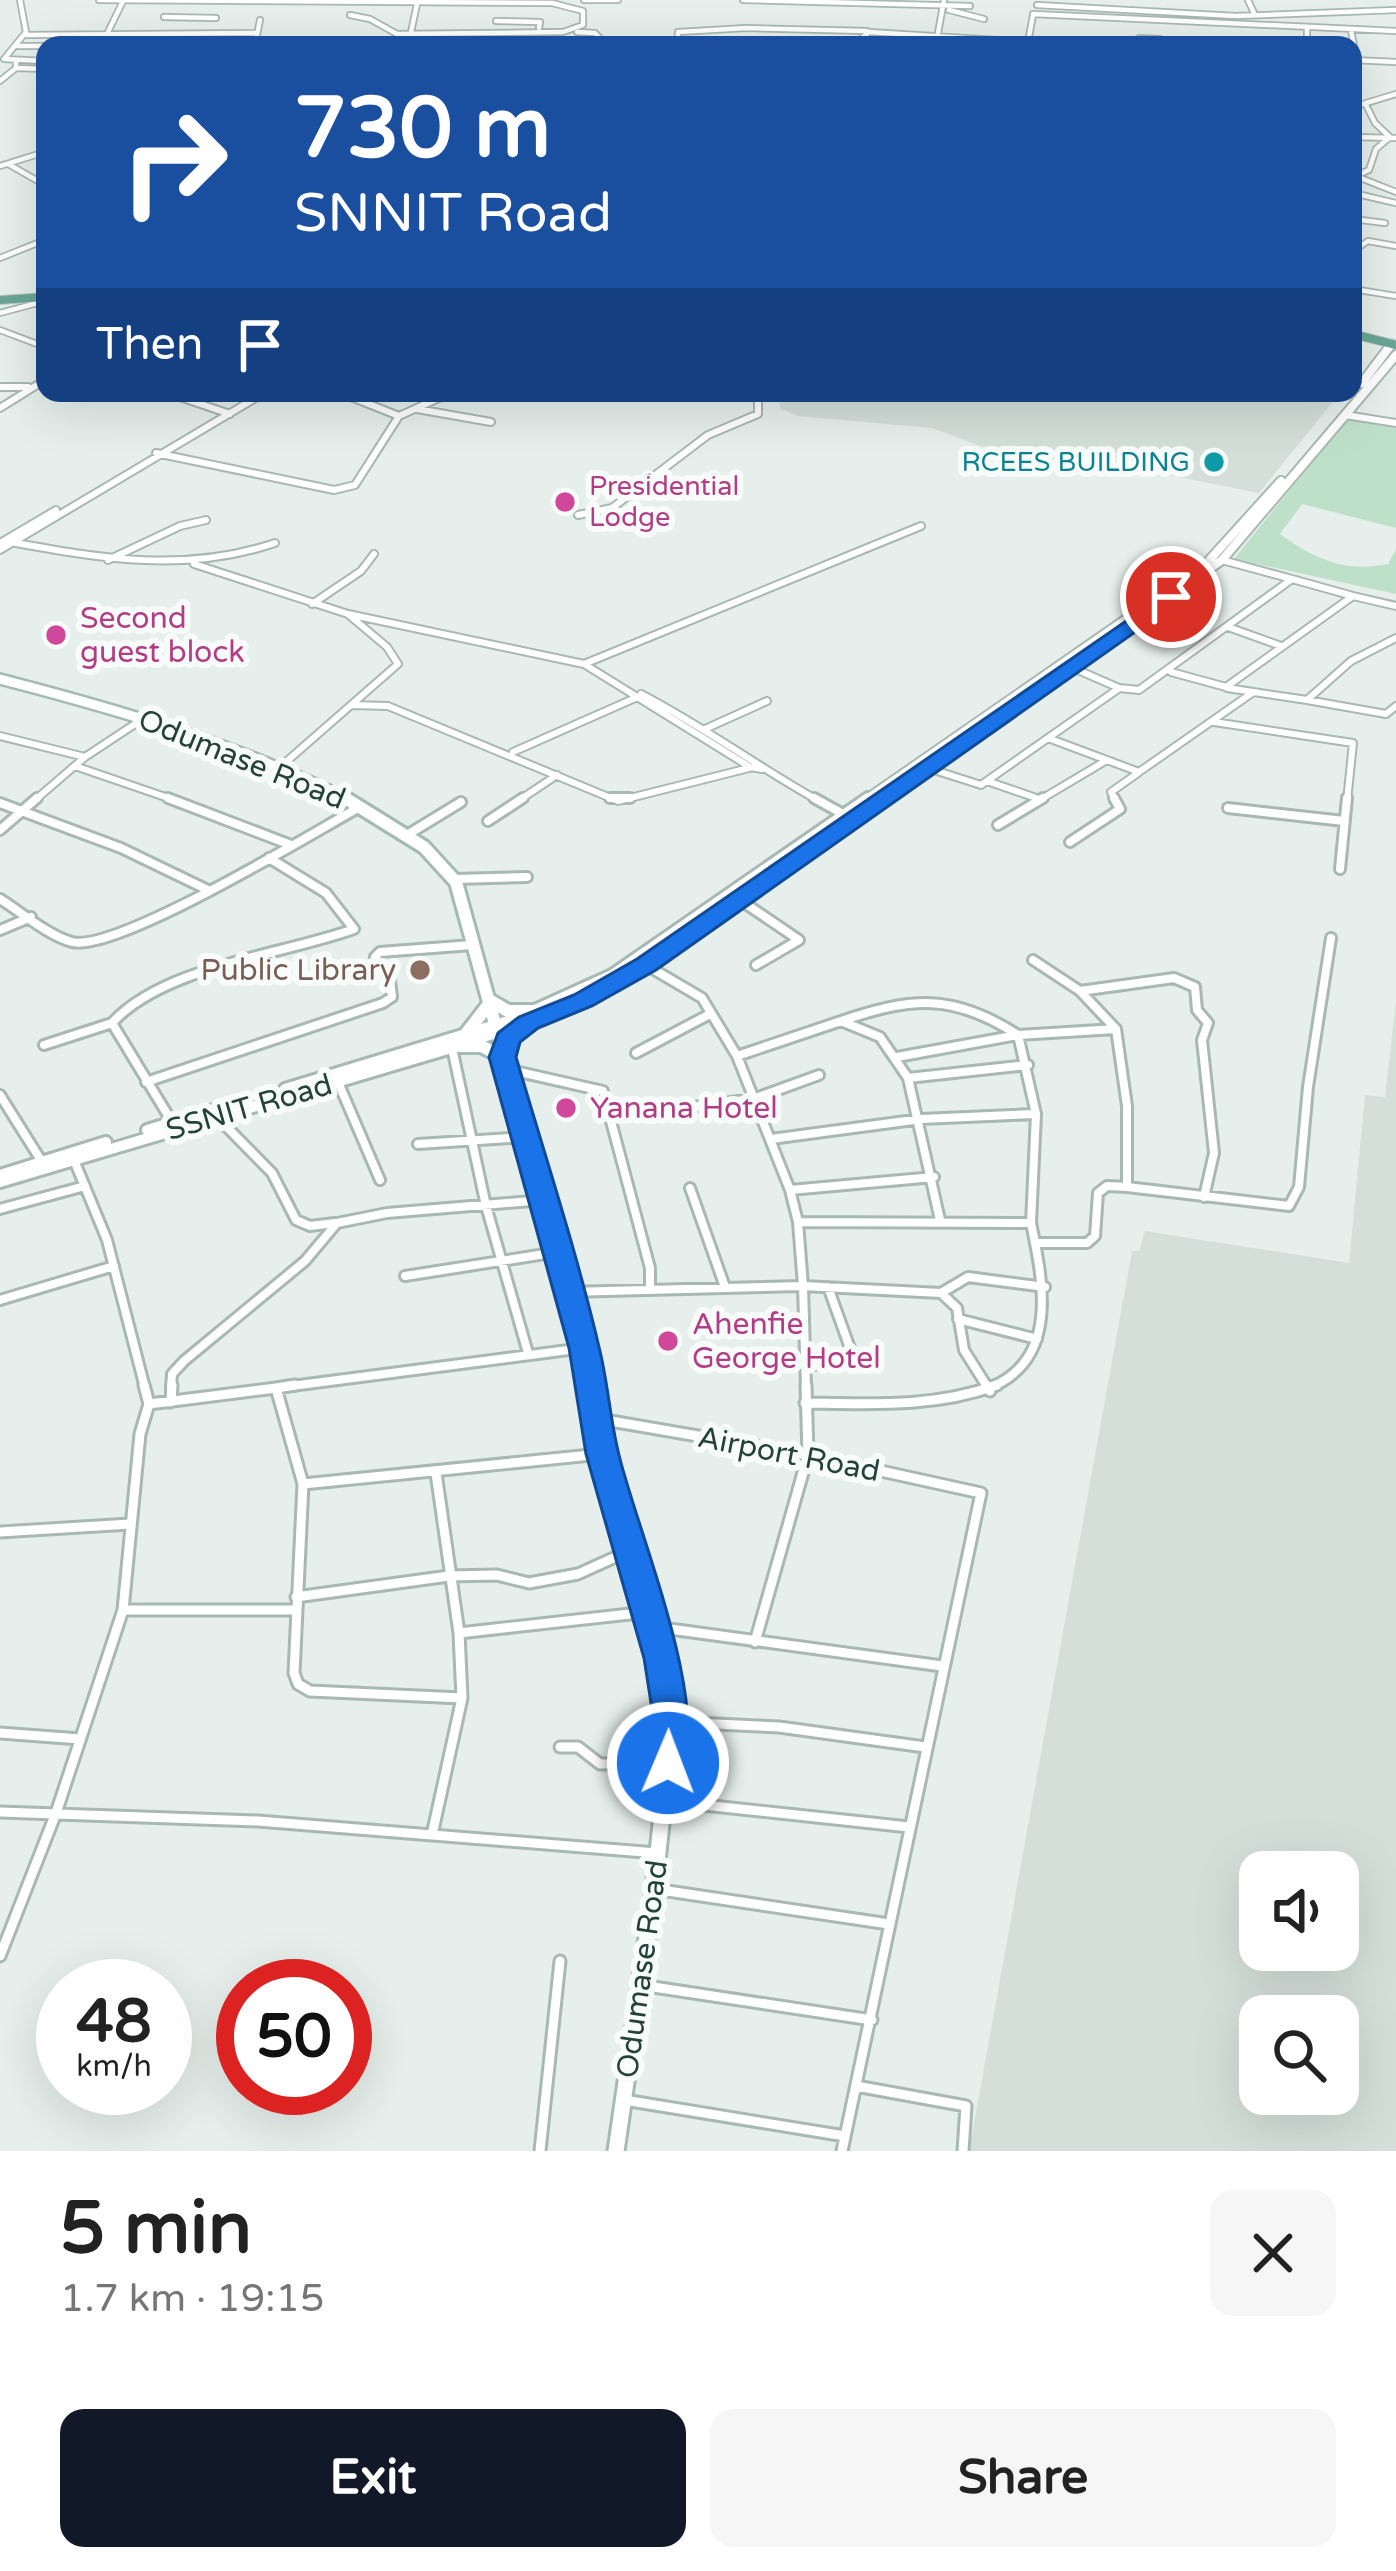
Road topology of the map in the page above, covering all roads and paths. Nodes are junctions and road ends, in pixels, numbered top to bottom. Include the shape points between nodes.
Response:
1 (20, 0) edge
2 (99, 0) edge
3 (123, 0) edge
4 (584, 0) edge
5 (617, 0) edge
6 (742, 0) edge
7 (944, 0) edge
8 (1249, 0) edge
9 (298, 1) edge
10 (780, 1) edge
11 (224, 2) edge
12 (566, 2) edge
13 (848, 2) edge
14 (1038, 2) edge
15 (415, 3) edge
16 (496, 4) junction
17 (970, 6) dead end
18 (942, 8) junction
19 (1396, 10) edge
20 (1254, 13) junction
21 (1033, 14) junction
22 (350, 15) dead end
23 (164, 17) dead end
24 (216, 18) junction
25 (984, 19) dead end
26 (260, 20) dead end
27 (496, 21) junction
28 (539, 28) dead end
29 (770, 28) junction
30 (1307, 29) junction
31 (1351, 31) junction
32 (1396, 31) edge
33 (108, 32) junction
34 (411, 32) junction
35 (563, 32) junction
36 (869, 32) junction
37 (212, 33) junction
38 (255, 33) joint
39 (449, 33) junction
40 (496, 33) junction
41 (938, 33) junction
42 (26, 34) junction
43 (451, 36) edge
44 (598, 36) edge
45 (678, 36) edge
46 (767, 36) edge
47 (864, 36) edge
48 (965, 36) edge
49 (1029, 36) edge
50 (1307, 36) edge
51 (1352, 36) edge
52 (15, 46) junction
53 (36, 46) edge
54 (2, 59) edge
55 (1362, 60) edge
56 (28, 61) junction
57 (36, 61) edge
58 (1396, 62) edge
59 (16, 64) junction
60 (36, 65) edge
61 (36, 68) edge
62 (0, 81) edge
63 (1396, 94) edge
64 (1362, 108) edge
65 (1366, 108) junction
66 (1362, 136) edge
67 (1393, 137) edge
68 (36, 155) edge
69 (2, 166) edge
70 (1362, 173) edge
71 (1362, 180) edge
72 (36, 181) edge
73 (1395, 190) edge
74 (1362, 196) edge
75 (1376, 199) junction
76 (1396, 203) edge
77 (1362, 220) joint
78 (1384, 223) dead end
79 (1373, 229) dead end
80 (36, 244) edge
81 (1362, 245) edge
82 (1396, 246) edge
83 (0, 258) edge
84 (1362, 290) edge
85 (1396, 296) edge
86 (0, 298) edge
87 (36, 299) edge
88 (36, 302) edge
89 (0, 313) edge
90 (0, 330) edge
91 (1362, 335) edge
92 (1362, 335) edge
93 (36, 344) edge
94 (1393, 345) edge
95 (1362, 385) edge
96 (36, 386) edge
97 (0, 387) edge
98 (33, 388) junction
99 (1362, 390) edge
100 (196, 402) edge
101 (246, 402) edge
102 (363, 402) edge
103 (430, 402) edge
104 (758, 402) edge
105 (1348, 402) edge
106 (1354, 402) edge
107 (0, 408) edge
108 (416, 408) junction
109 (228, 413) junction
110 (1345, 415) junction
111 (399, 416) junction
112 (491, 422) dead end
113 (1396, 423) edge
114 (1310, 451) junction
115 (159, 454) junction
116 (578, 514) dead end
117 (206, 520) dead end
118 (920, 526) dead end
119 (21, 534) junction
120 (275, 543) dead end
121 (4, 544) edge
122 (60, 550) junction
123 (374, 554) dead end
124 (107, 560) junction
125 (1222, 560) junction
126 (194, 564) junction
127 (1292, 579) junction
128 (1353, 596) junction
129 (312, 604) junction
130 (1396, 606) edge
131 (348, 614) junction
132 (1228, 627) junction
133 (1396, 638) edge
134 (1282, 646) junction
135 (1384, 648) junction
136 (1396, 652) edge
137 (584, 664) junction
138 (1071, 667) junction
139 (1169, 672) junction
140 (0, 679) edge
141 (1226, 687) junction
142 (1119, 688) junction
143 (1252, 693) junction
144 (641, 696) junction
145 (1307, 700) junction
146 (767, 701) dead end
147 (351, 705) junction
148 (1393, 712) edge
149 (144, 718) junction
150 (1214, 722) junction
151 (972, 729) junction
152 (702, 730) junction
153 (0, 736) edge
154 (1048, 738) junction
155 (532, 747) junction
156 (510, 753) junction
157 (86, 757) junction
158 (1108, 759) junction
159 (531, 761) junction
160 (75, 766) junction
161 (756, 767) junction
162 (279, 768) junction
163 (932, 769) junction
164 (1139, 772) junction
165 (558, 774) junction
166 (987, 781) junction
167 (1040, 799) junction
168 (461, 802) dead end
169 (0, 803) edge
170 (359, 807) junction
171 (1228, 808) dead end
172 (22, 810) junction
173 (843, 814) junction
174 (488, 821) dead end
175 (1344, 821) junction
176 (998, 825) dead end
177 (0, 830) edge
178 (407, 835) junction
179 (1070, 842) dead end
180 (291, 845) junction
181 (268, 858) junction
182 (1340, 869) dead end
183 (771, 871) junction
184 (527, 877) dead end
185 (455, 879) junction
186 (758, 880) junction
187 (209, 891) junction
188 (0, 899) edge
189 (739, 899) junction
190 (32, 916) junction
191 (0, 930) edge
192 (1331, 938) dead end
193 (475, 945) junction
194 (1033, 960) dead end
195 (646, 965) junction
196 (756, 965) dead end
197 (1080, 992) junction
198 (489, 1002) junction
199 (710, 1014) junction
200 (532, 1017) junction
201 (841, 1021) junction
202 (112, 1023) junction
203 (497, 1028) junction
204 (1116, 1029) junction
205 (1018, 1036) junction
206 (458, 1043) junction
207 (44, 1045) dead end
208 (636, 1053) dead end
209 (736, 1056) junction
210 (897, 1057) junction
211 (504, 1063) junction
212 (1028, 1065) junction
213 (819, 1075) dead end
214 (908, 1078) junction
215 (338, 1081) junction
216 (146, 1082) junction
217 (0, 1095) edge
218 (753, 1100) junction
219 (656, 1112) dead end
220 (1036, 1114) junction
221 (217, 1117) junction
222 (921, 1118) junction
223 (172, 1122) junction
224 (527, 1137) junction
225 (771, 1139) junction
226 (472, 1141) junction
227 (418, 1144) dead end
228 (74, 1160) junction
229 (42, 1162) junction
230 (934, 1177) junction
231 (0, 1179) edge
232 (380, 1180) dead end
233 (85, 1186) junction
234 (1127, 1187) junction
235 (690, 1188) dead end
236 (790, 1190) junction
237 (1204, 1197) junction
238 (543, 1200) junction
239 (487, 1206) junction
240 (0, 1209) edge
241 (940, 1220) junction
242 (798, 1222) junction
243 (337, 1223) junction
244 (1031, 1223) junction
245 (1035, 1243) junction
246 (558, 1252) junction
247 (503, 1258) junction
248 (114, 1266) junction
249 (405, 1276) dead end
250 (803, 1286) junction
251 (725, 1287) junction
252 (828, 1287) junction
253 (1045, 1287) junction
254 (650, 1288) junction
255 (568, 1292) junction
256 (941, 1293) junction
257 (0, 1300) edge
258 (958, 1319) junction
259 (1038, 1340) junction
260 (584, 1348) junction
261 (528, 1353) junction
262 (804, 1366) junction
263 (277, 1388) junction
264 (991, 1391) junction
265 (171, 1402) junction
266 (805, 1403) junction
267 (149, 1404) junction
268 (597, 1419) junction
269 (602, 1454) junction
270 (808, 1455) junction
271 (436, 1472) junction
272 (303, 1484) junction
273 (131, 1524) junction
274 (0, 1532) edge
275 (633, 1549) junction
276 (449, 1576) junction
277 (296, 1604) junction
278 (123, 1610) junction
279 (652, 1620) junction
280 (459, 1633) junction
281 (755, 1642) junction
282 (942, 1666) junction
283 (462, 1698) junction
284 (672, 1722) junction
285 (0, 1733) edge
286 (80, 1739) junction
287 (926, 1747) junction
288 (560, 1748) dead end
289 (668, 1763) junction
290 (664, 1801) junction
291 (0, 1812) edge
292 (56, 1814) junction
293 (909, 1827) junction
294 (432, 1835) junction
295 (659, 1853) junction
296 (654, 1889) junction
297 (890, 1924) junction
298 (0, 1956) edge
299 (560, 1961) dead end
300 (638, 1985) junction
301 (872, 2020) junction
302 (856, 2086) junction
303 (623, 2100) junction
304 (844, 2136) junction
305 (540, 2151) edge
306 (616, 2151) edge
307 (842, 2151) edge
308 (963, 2151) edge

1 - 42 street
2 - 3 street
3 - 11 street
3 - 33 street
4 - 5 street
6 - 10 street
7 - 18 street
8 - 20 street
9 - 11 street
9 - 15 street
10 - 13 street
11 - 24 street
12 - 16 street
12 - 35 street via 584,14 583,26
13 - 18 street
14 - 20 street
14 - 21 street
15 - 16 street
15 - 34 street
16 - 27 street
17 - 18 street
18 - 25 street
18 - 41 street
19 - 20 street
21 - 30 street
21 - 49 street
22 - 34 street
23 - 24 street
24 - 37 street
26 - 38 street
27 - 28 street via 540,22
27 - 40 street
29 - 36 street
29 - 45 street
29 - 46 street
30 - 31 street
30 - 50 street
31 - 32 street
31 - 51 street
33 - 37 street
33 - 42 street
34 - 39 street
35 - 40 street
35 - 44 street
36 - 41 street
36 - 47 street
37 - 38 street
39 - 40 street
39 - 43 street
41 - 48 street
42 - 52 street
52 - 53 street
52 - 54 street
54 - 59 street
55 - 58 street
56 - 57 street
56 - 59 street
56 - 60 street
59 - 61 street
59 - 62 street
63 - 65 street
64 - 65 street
65 - 67 street
66 - 67 street
67 - 70 street
68 - 69 street
69 - 72 street
71 - 73 street
73 - 75 street
74 - 75 street
75 - 76 street
77 - 78 street
77 - 79 street
80 - 83 street
81 - 82 street
84 - 85 street
86 - 87 main road
88 - 89 street
90 - 93 street
91 - 94 main road
92 - 94 main road
94 - 95 street
94 - 99 street
96 - 98 street
97 - 98 street
98 - 107 street
100 - 109 street
101 - 109 street
102 - 111 street
103 - 108 street
104 - 116 street via 758,413 708,435 612,508
105 - 114 street
106 - 110 street
108 - 111 street
108 - 112 street
109 - 115 street
110 - 113 street
110 - 114 street
111 - 115 street via 355,485 334,490
114 - 125 street
114 - 151 street via 1214,558
115 - 119 street
117 - 124 street via 173,526
118 - 137 street
119 - 121 street
119 - 122 street
120 - 126 street
121 - 122 street
122 - 124 street
123 - 129 street
124 - 126 street
125 - 127 street
125 - 138 street
126 - 129 street
127 - 128 street
127 - 132 street
128 - 130 street
128 - 134 street
129 - 131 street
131 - 137 street
131 - 147 street via 398,664
132 - 134 street
132 - 139 street
133 - 135 street
134 - 141 street
135 - 136 street
135 - 145 street via 1351,661
137 - 144 street
138 - 142 street
138 - 151 street
139 - 141 street
139 - 142 street via 1139,690
140 - 149 main road, Odumase Road
141 - 143 street
142 - 154 street
143 - 145 street
143 - 150 street
144 - 152 street
144 - 155 street
145 - 148 street
146 - 152 street
147 - 156 street via 381,704
147 - 162 street
149 - 157 street
149 - 162 main road, Odumase Road
150 - 164 street
150 - 175 street via 1351,740
151 - 163 street
151 - 173 street
152 - 161 street
153 - 157 street
154 - 158 street
154 - 166 street
155 - 156 street
155 - 159 street
156 - 159 street
157 - 160 street
158 - 164 street
158 - 167 street
159 - 165 street
160 - 172 street
160 - 180 street
161 - 165 street via 618,801
161 - 173 street
162 - 170 main road, Odumase Road
163 - 166 street via 974,785
163 - 183 street
164 - 179 street via 1111,792 1120,808
165 - 174 street
166 - 167 street
167 - 176 street
168 - 178 street
169 - 172 street
170 - 178 main road, Odumase Road
170 - 180 street
171 - 175 street
172 - 177 street
172 - 187 street
173 - 183 street
175 - 182 street
178 - 185 main road, Odumase Road
180 - 181 street
181 - 187 street
181 - 202 street via 326,893 354,929 168,986 128,1004
183 - 186 street
184 - 185 street
185 - 193 main road, Odumase Road
186 - 189 street
186 - 200 street via 622,970
187 - 190 street via 81,944
188 - 190 street
189 - 195 street
189 - 196 street via 799,940
190 - 191 street
192 - 237 street via 1297,1195 1288,1206 1270,1207
193 - 198 main road, Odumase Road
193 - 216 street via 380,952 375,957 393,988 383,1003
194 - 197 street
195 - 199 street via 694,992
195 - 200 street
197 - 204 street
197 - 237 street via 1157,979 1195,987 1208,1023 1202,1040 1214,1153
198 - 200 main road
198 - 203 main road, Odumase Road
198 - 206 main road
199 - 208 street
199 - 209 street
200 - 203 street, SSNIT Road
200 - 211 main road via 510,1035
201 - 205 street via 883,1006 949,1000 987,1013
201 - 209 street
201 - 210 street via 880,1036
202 - 207 street
202 - 216 street
203 - 206 street, SSNIT Road
203 - 211 main road, Odumase Road
204 - 205 street
204 - 234 street
205 - 210 street
205 - 212 street
206 - 211 main road via 481,1046
206 - 215 street, SSNIT Road
206 - 223 street, SSNIT Road
206 - 226 street
209 - 218 street
210 - 214 street
211 - 224 main road, Odumase Road
211 - 254 street via 602,1088
212 - 214 street
212 - 220 street
213 - 218 street
214 - 222 street
215 - 221 street, SSNIT Road
215 - 232 street
216 - 223 street
217 - 229 street
218 - 219 street
218 - 225 street
220 - 222 street
220 - 244 street
221 - 228 street, SSNIT Road
221 - 243 street via 272,1173 296,1220
222 - 225 street
222 - 230 street
223 - 229 street, SSNIT Road
224 - 226 street
224 - 238 main road, Odumase Road
225 - 236 street
226 - 227 street
226 - 239 street
228 - 231 street, SSNIT Road
228 - 233 street
229 - 231 street, SSNIT Road
230 - 236 street
230 - 241 street
233 - 240 street
233 - 248 street
234 - 237 street
234 - 245 street via 1098,1193 1095,1236 1087,1243
235 - 251 street
236 - 242 street
238 - 239 street
238 - 246 main road, Odumase Road
239 - 243 street
239 - 247 street
241 - 242 street
241 - 244 street
242 - 250 street
243 - 265 street via 305,1261 184,1361 172,1374
244 - 245 street
245 - 253 street
246 - 247 street
246 - 255 main road, Odumase Road
247 - 249 street
247 - 261 street
248 - 257 street
248 - 267 street
250 - 251 street
250 - 252 street
250 - 262 street
251 - 254 street
252 - 256 street
252 - 262 street via 851,1351
253 - 256 street via 968,1277
253 - 259 street
254 - 255 street
255 - 260 main road, Odumase Road
256 - 258 street
258 - 259 street
258 - 264 street via 971,1366
259 - 264 street via 1020,1371
260 - 261 street
260 - 268 main road, Odumase Road
261 - 263 street
262 - 266 street
263 - 265 street
263 - 272 street
264 - 266 street via 958,1400
265 - 267 street
266 - 270 street
267 - 273 street
268 - 269 main road, Odumase Road
268 - 270 street, Airport Road
269 - 271 street
269 - 275 main road, Odumase Road
270 - 281 street
270 - 282 street, Airport Road via 981,1493
271 - 272 street
271 - 276 street
272 - 277 street
273 - 274 street
273 - 278 street
275 - 276 street via 578,1574 530,1583
275 - 279 main road, Odumase Road
276 - 277 street
276 - 280 street
277 - 278 street
277 - 283 street via 294,1673 310,1691
278 - 286 street
279 - 280 street
279 - 281 street
279 - 284 main road, Odumase Road
280 - 283 street
281 - 282 street
282 - 287 street
283 - 294 street
284 - 287 street
284 - 289 main road, Odumase Road
285 - 286 street
286 - 292 street
287 - 293 street
288 - 289 street via 578,1747 600,1764
289 - 290 main road, Odumase Road
290 - 293 street
290 - 295 main road, Odumase Road
291 - 292 street
292 - 294 street
292 - 298 street
293 - 297 street
294 - 295 street
295 - 296 main road, Odumase Road
296 - 297 street
296 - 300 main road, Odumase Road
297 - 301 street
299 - 305 street
300 - 301 street
300 - 303 main road, Odumase Road
301 - 302 street
302 - 304 street
302 - 308 street via 965,2106
303 - 304 street
303 - 306 main road, Odumase Road
304 - 307 street

